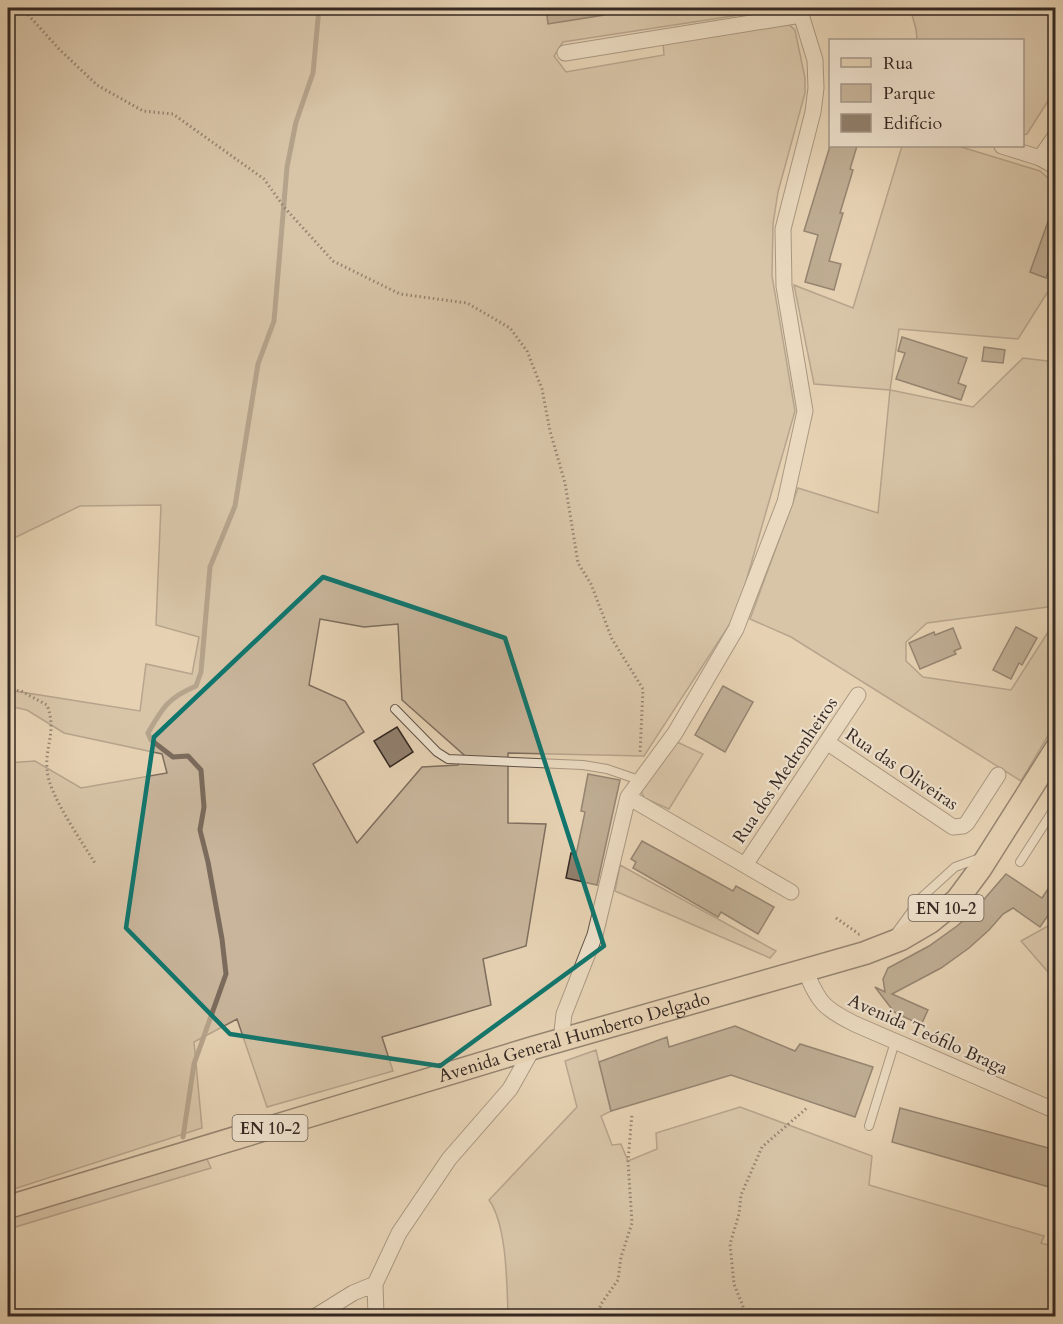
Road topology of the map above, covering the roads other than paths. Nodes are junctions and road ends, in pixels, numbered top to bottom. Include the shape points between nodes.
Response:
1 (800, 11) edge
2 (566, 53) dead end
3 (824, 90) edge
4 (1056, 135) edge
5 (1005, 147) edge
6 (1040, 158) junction
7 (1056, 167) edge
8 (858, 695) dead end
9 (395, 709) dead end
10 (828, 743) junction
11 (1054, 754) edge
12 (998, 775) dead end
13 (639, 780) junction
14 (628, 797) junction
15 (1056, 806) edge
16 (1020, 862) dead end
17 (745, 865) junction
18 (791, 892) dead end
19 (805, 970) junction
20 (561, 1040) junction
21 (895, 1042) junction
22 (533, 1048) junction
23 (1056, 1111) edge
24 (869, 1126) dead end
25 (8, 1207) edge
26 (375, 1284) junction
27 (316, 1317) edge
28 (376, 1317) edge

1 - 2 street
1 - 3 street
3 - 13 street via 813,112 783,229 784,286 805,411 785,502 736,630 675,733
4 - 6 street
5 - 6 street
6 - 7 street
8 - 10 street, Rua dos Medronheiros
9 - 13 lane via 448,759 583,765
10 - 12 street, Rua das Oliveiras via 953,827 967,823
10 - 17 street, Rua dos Medronheiros
11 - 19 main road, Avenida General Humberto Delgado / EN 10-2 via 957,900 901,939
13 - 14 street
14 - 17 street
14 - 20 street via 595,935 564,1014
15 - 16 lane
17 - 18 street
19 - 20 main road, Avenida General Humberto Delgado / EN 10-2
19 - 21 street, Avenida Teófilo Braga via 816,994 830,1011
20 - 22 main road, Avenida General Humberto Delgado / EN 10-2
21 - 23 street, Avenida Teófilo Braga
21 - 24 lane
22 - 25 main road, Avenida General Humberto Delgado / EN 10-2
22 - 26 street via 510,1089 449,1159 399,1233
26 - 27 street
26 - 28 street

